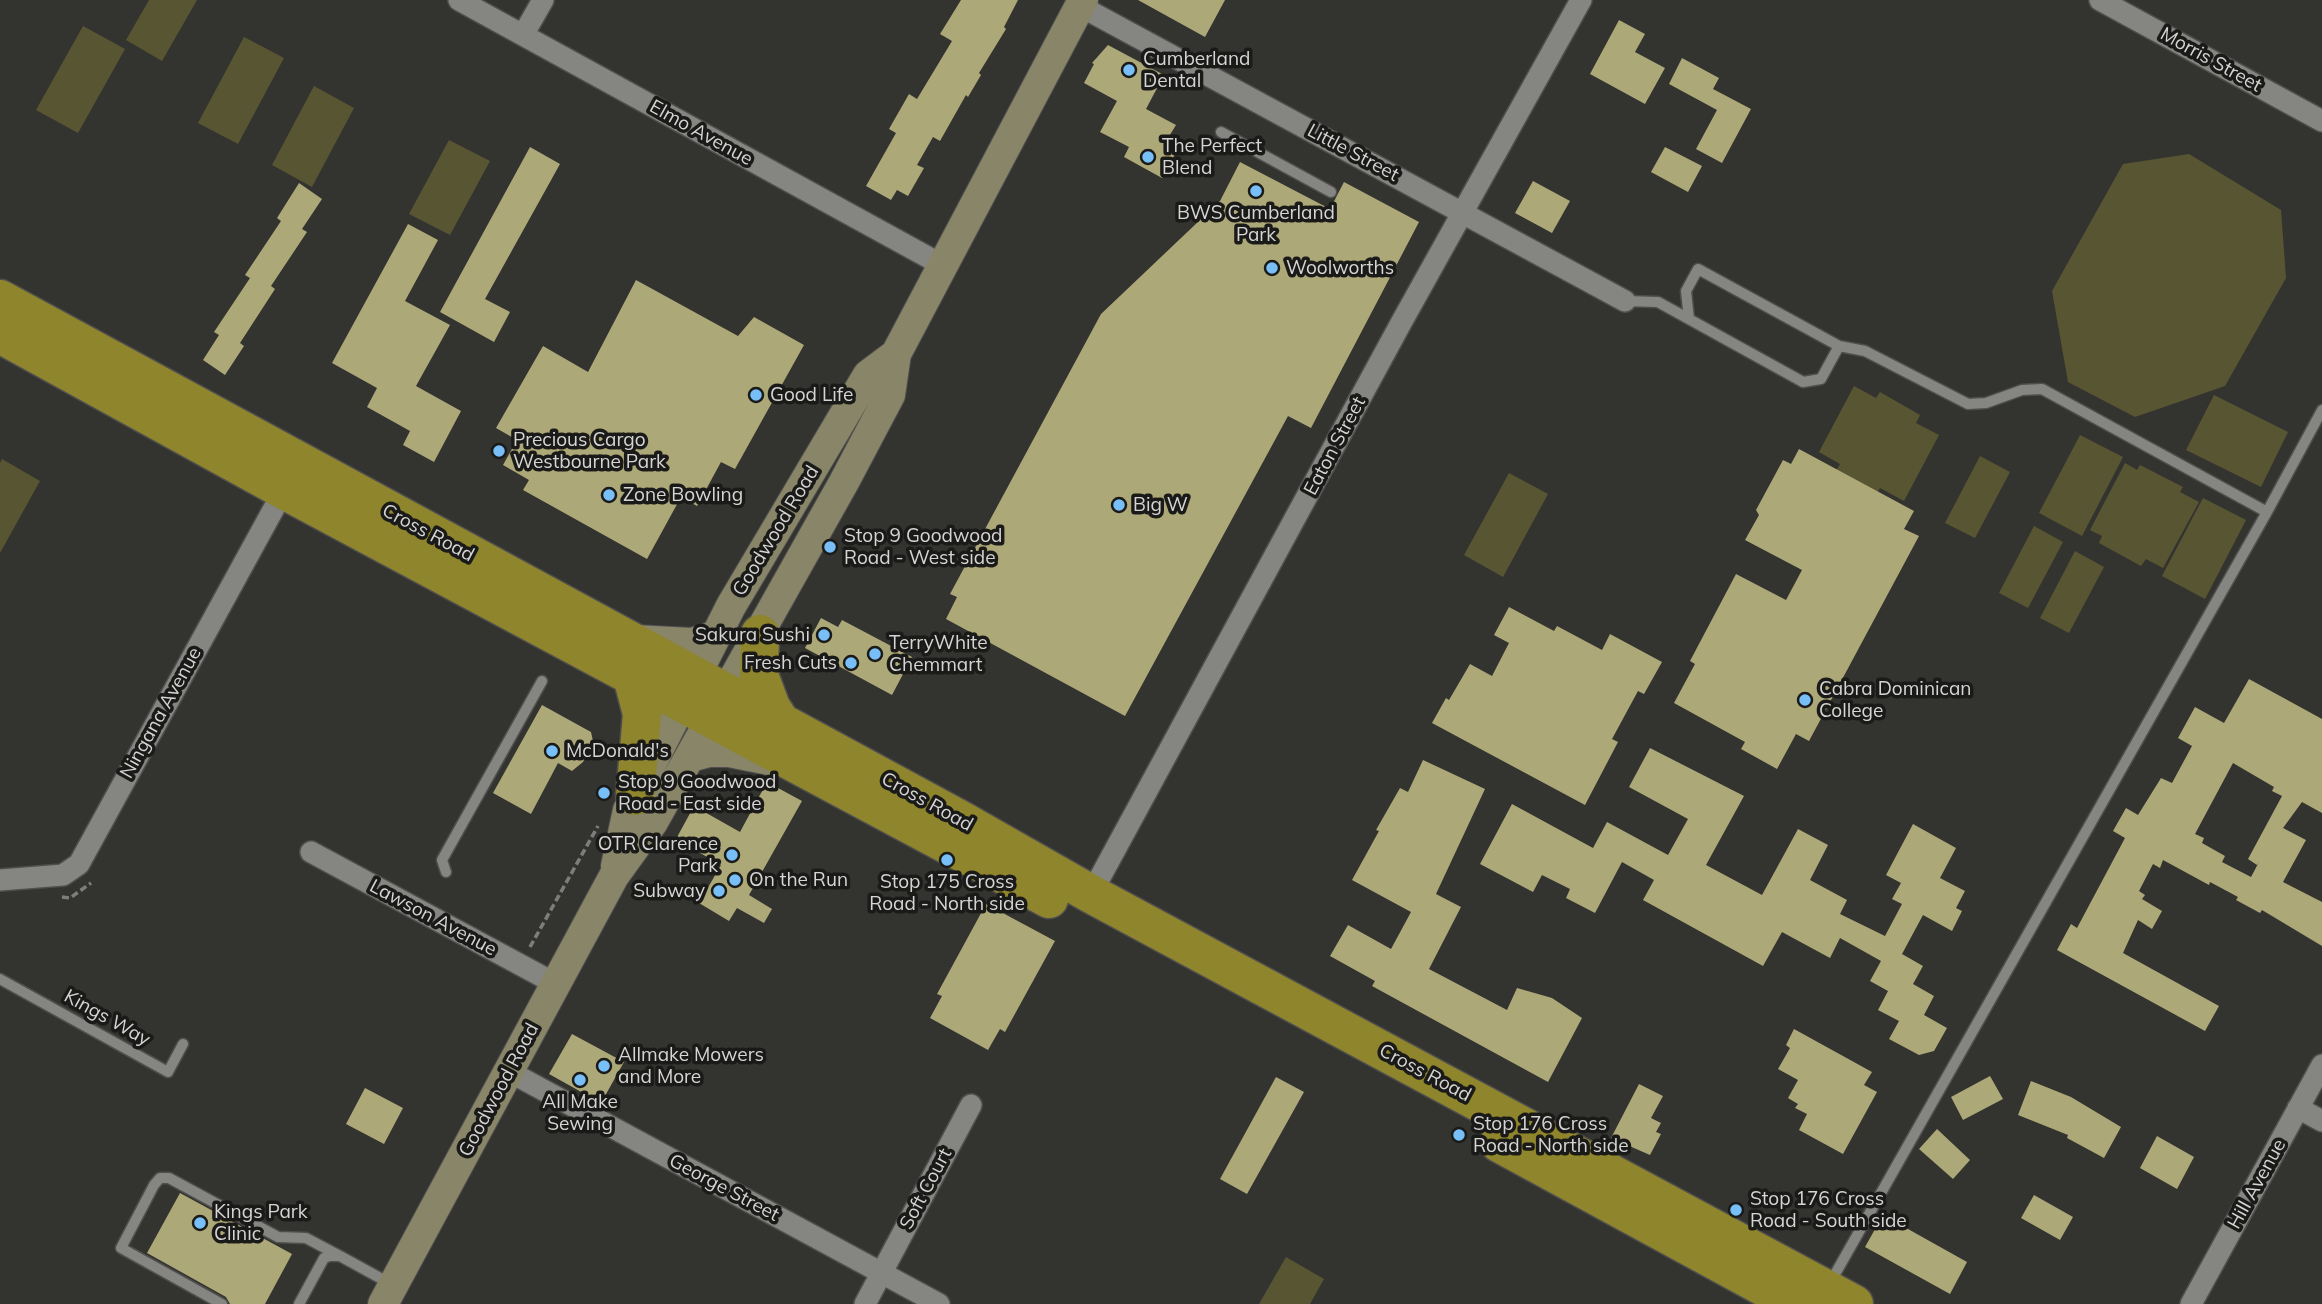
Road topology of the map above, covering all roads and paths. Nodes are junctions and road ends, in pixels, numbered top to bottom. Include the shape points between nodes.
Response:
1 (459, 0) edge
2 (543, 0) edge
3 (1581, 0) edge
4 (2100, 0) edge
5 (1082, 3) edge
6 (523, 35) junction
7 (2322, 121) edge
8 (1221, 132) dead end
9 (1331, 192) dead end
10 (1462, 212) junction
11 (944, 266) junction
12 (0, 299) edge
13 (1625, 301) joint
14 (1689, 319) junction
15 (0, 334) edge
16 (1839, 346) junction
17 (896, 354) junction
18 (2322, 410) edge
19 (291, 476) junction
20 (2267, 512) junction
21 (760, 634) junction
22 (716, 635) junction
23 (629, 658) junction
24 (542, 681) dead end
25 (704, 698) junction
26 (782, 724) junction
27 (690, 757) junction
28 (802, 767) junction
29 (635, 796) junction
30 (600, 822) dead end
31 (311, 852) dead end
32 (446, 872) dead end
33 (614, 876) junction
34 (93, 878) dead end
35 (0, 880) edge
36 (58, 897) dead end
37 (1085, 905) junction
38 (526, 951) dead end
39 (0, 979) edge
40 (555, 984) junction
41 (183, 1044) dead end
42 (2322, 1065) edge
43 (510, 1072) junction
44 (971, 1105) dead end
45 (2298, 1108) junction
46 (2322, 1121) edge
47 (340, 1256) junction
48 (881, 1273) junction
49 (1799, 1293) edge
50 (388, 1295) edge
51 (222, 1304) edge
52 (299, 1304) edge
53 (865, 1304) edge
54 (939, 1304) edge
55 (2192, 1304) edge

1 - 6 street, Elmo Avenue
2 - 6 street
3 - 10 street, Eaton Street
4 - 7 street, Morris Street
5 - 10 street, Little Street
5 - 11 main road, Goodwood Road
6 - 11 street, Elmo Avenue
8 - 9 lane
10 - 13 street, Little Street
10 - 37 street, Eaton Street
11 - 17 main road, Goodwood Road
12 - 19 highway, Cross Road
13 - 14 lane via 1658,302
14 - 16 lane via 1803,382 1821,379
14 - 16 lane via 1686,291 1698,269
15 - 19 highway, Cross Road
16 - 20 lane via 1864,351 1968,404 1986,403 2022,390 2042,390
17 - 21 main road, Goodwood Road via 890,395
17 - 22 main road, Goodwood Road via 868,375
18 - 20 lane
19 - 23 highway, Cross Road
19 - 35 street, Ningana Avenue via 79,864 63,875
20 - 49 lane
21 - 25 main road, Goodwood Road
21 - 26 highway via 759,676
22 - 23 main road
22 - 25 main road, Goodwood Road
23 - 25 highway, Cross Road
23 - 29 highway via 642,714
24 - 32 lane via 442,860
25 - 26 highway, Cross Road
25 - 27 main road, Goodwood Road
25 - 28 highway, Cross Road
25 - 29 main road, Goodwood Road
26 - 37 highway, Cross Road
27 - 28 main road via 709,752 742,753
27 - 33 main road, Goodwood Road via 653,822
28 - 37 highway, Cross Road
29 - 33 main road, Goodwood Road
30 - 38 path
31 - 40 street, Lawson Avenue
33 - 40 main road, Goodwood Road
34 - 36 path via 88,887 70,898
37 - 49 highway, Cross Road
39 - 41 lane, Kings Way via 168,1072
40 - 43 main road, Goodwood Road
42 - 45 street, Hill Avenue
43 - 48 street, George Street
43 - 50 main road, Goodwood Road
44 - 48 street, Soft Court
45 - 46 street
45 - 55 street, Hill Avenue
47 - 50 lane
47 - 51 lane via 306,1238 278,1237 169,1178 160,1178 121,1248
47 - 52 lane via 324,1258
48 - 53 street, Soft Court
48 - 54 street, George Street

